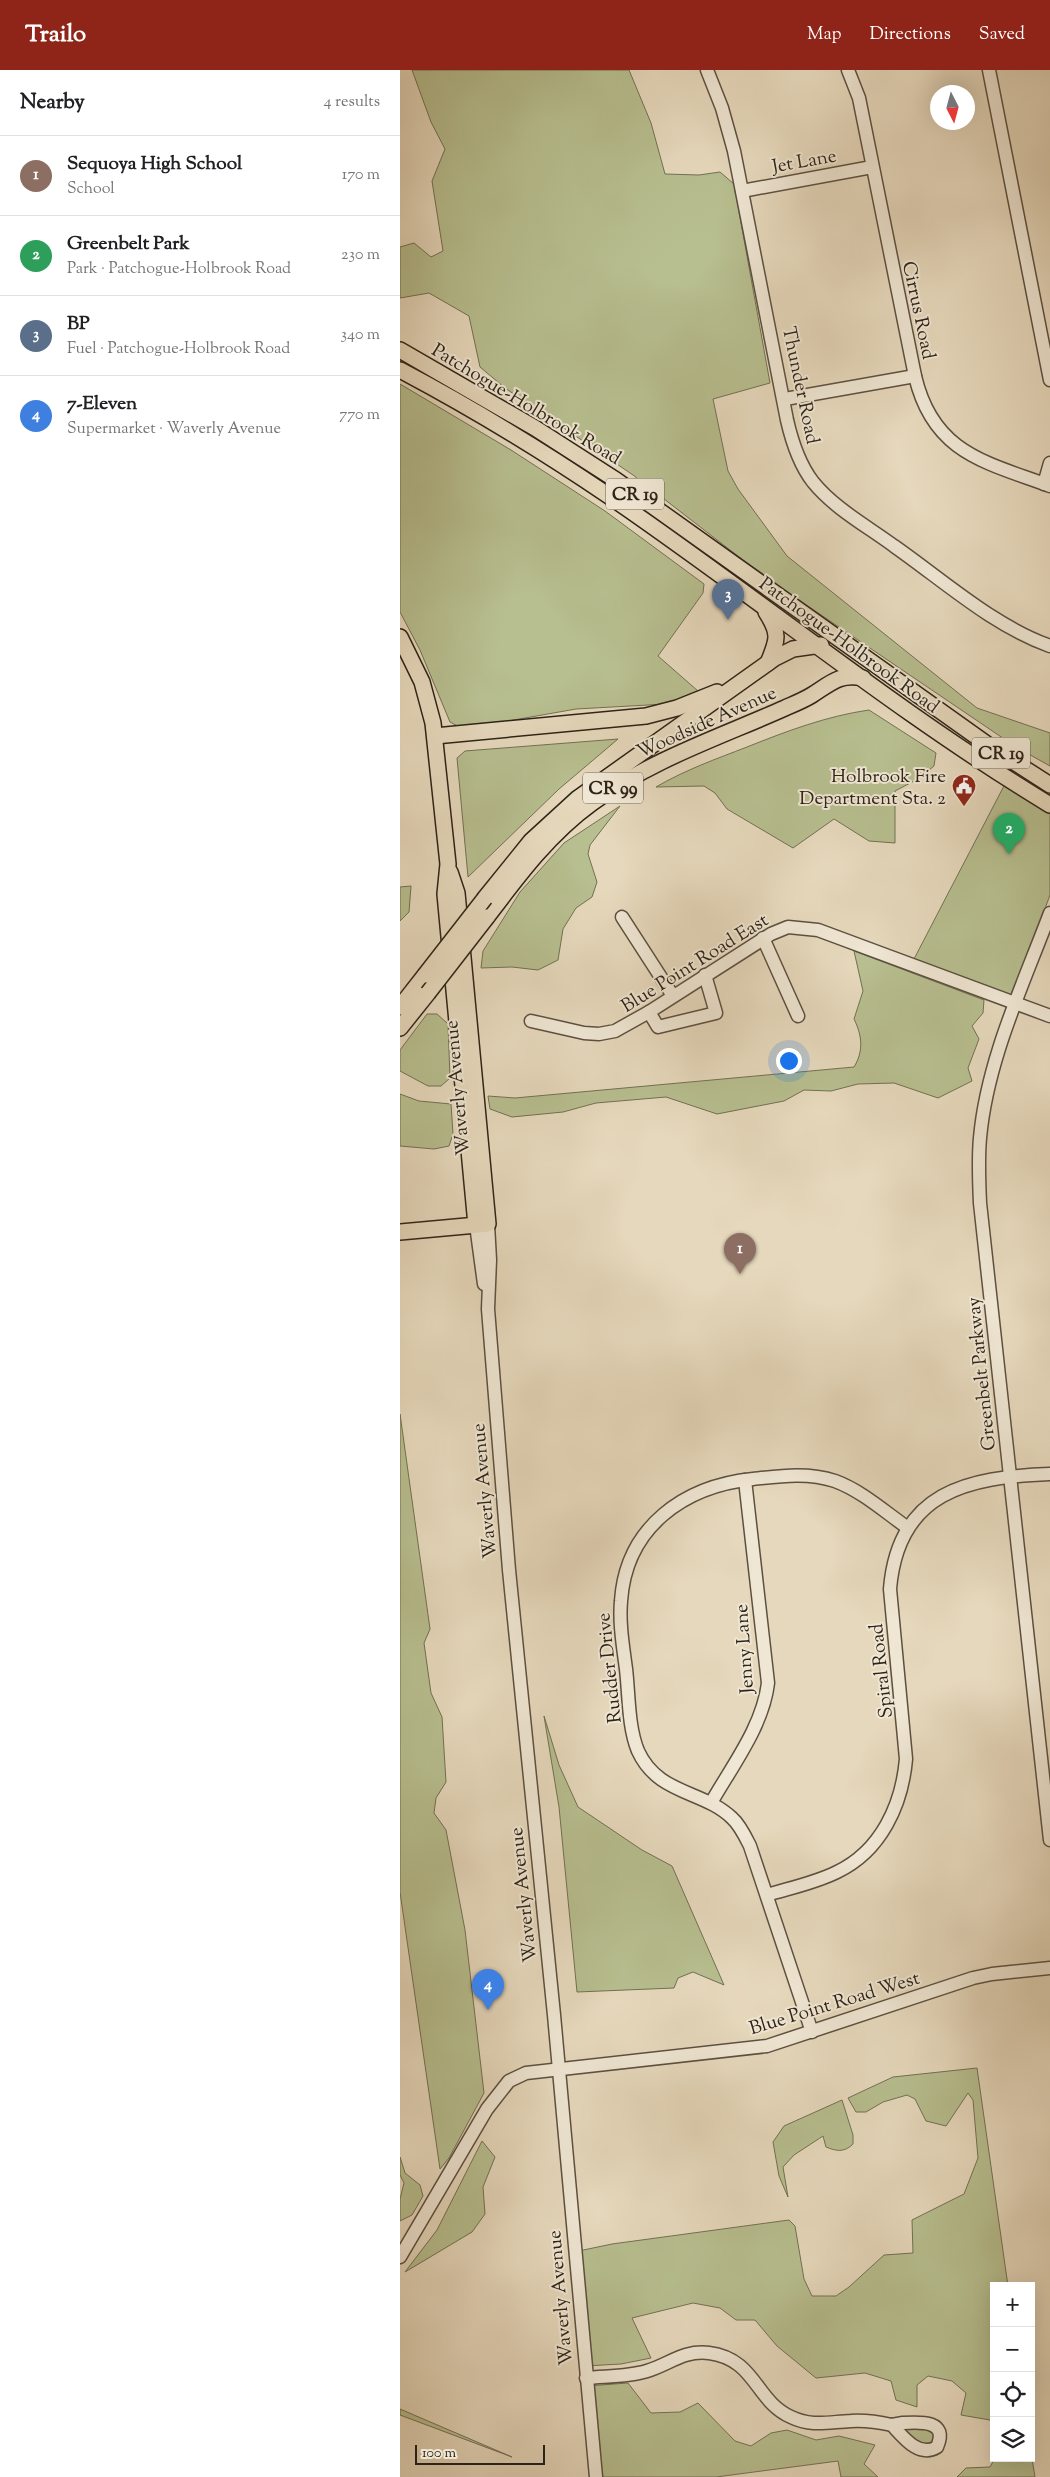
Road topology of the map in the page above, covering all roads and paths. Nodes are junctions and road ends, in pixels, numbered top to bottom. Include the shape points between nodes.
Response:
1 (707, 70) edge
2 (848, 70) edge
3 (989, 70) edge
4 (872, 167) junction
5 (742, 191) junction
6 (400, 350) edge
7 (400, 370) edge
8 (915, 376) junction
9 (1050, 380) edge
10 (785, 399) junction
11 (1050, 463) edge
12 (1047, 485) edge
13 (762, 606) junction
14 (400, 637) edge
15 (817, 645) junction
16 (1050, 646) edge
17 (860, 652) junction
18 (768, 663) junction
19 (750, 677) junction
20 (863, 678) junction
21 (435, 736) junction
22 (1050, 785) edge
23 (1050, 805) edge
24 (1050, 913) edge
25 (622, 918) dead end
26 (763, 938) junction
27 (705, 975) junction
28 (673, 996) junction
29 (1016, 1004) junction
30 (400, 1007) edge
31 (649, 1012) junction
32 (798, 1016) dead end
33 (1050, 1016) edge
34 (531, 1021) dead end
35 (400, 1028) edge
36 (482, 1225) junction
37 (400, 1232) edge
38 (1050, 1474) edge
39 (1011, 1477) junction
40 (745, 1480) junction
41 (908, 1528) junction
42 (711, 1803) junction
43 (1050, 1840) edge
44 (767, 1895) junction
45 (1050, 1968) edge
46 (812, 2032) junction
47 (559, 2070) junction
48 (414, 2233) junction
49 (400, 2236) edge
50 (400, 2257) edge
51 (586, 2378) junction
52 (892, 2425) dead end
53 (596, 2477) edge

1 - 5 street, Thunder Road via 722,108
2 - 4 street, Cirrus Road via 859,98
3 - 9 street
4 - 5 street, Jet Lane
4 - 8 street, Cirrus Road
5 - 10 street, Thunder Road
6 - 17 main road, Patchogue-Holbrook Road / CR 19 via 494,403 600,469
7 - 13 main road, Patchogue-Holbrook Road / CR 19 via 530,444
8 - 10 street
8 - 12 street, Cirrus Road via 926,410 936,426 958,448 974,458
10 - 16 street, Thunder Road via 796,452 813,482 828,499 1005,625
11 - 12 street
13 - 15 main road, Patchogue-Holbrook Road / CR 19
13 - 18 main road via 777,636
14 - 21 main road, Waverly Avenue via 422,682
15 - 17 main road, CR 99
15 - 18 main road, Woodside Avenue / CR 99 via 793,649
15 - 20 main road, Patchogue-Holbrook Road / CR 19
17 - 22 main road, Patchogue-Holbrook Road / CR 19 via 991,747
18 - 19 main road, Woodside Avenue / CR 99
19 - 21 main road via 692,703 646,716
19 - 30 main road, Woodside Avenue / CR 99, bridge via 578,798 531,841
20 - 23 main road, Patchogue-Holbrook Road / CR 19 via 978,760
20 - 35 main road, Woodside Avenue / CR 99, bridge via 845,676 834,679 802,700 673,756 590,804 544,846
21 - 36 main road, Waverly Avenue via 448,864 445,894
24 - 29 street, Greenbelt Parkway
25 - 28 street
26 - 27 street, Blue Point Road East
26 - 29 street, Blue Point Road East via 788,928 818,930
26 - 32 street
27 - 28 street, Blue Point Road East
27 - 31 street via 716,1013 658,1027
28 - 31 street, Blue Point Road East
29 - 33 street
29 - 39 street, Greenbelt Parkway via 987,1094 979,1170
31 - 34 street, Blue Point Road East via 615,1031 599,1034 584,1034
36 - 37 main road
36 - 47 street, Waverly Avenue via 480,1262 488,1308 512,1602
38 - 39 street, Spiral Road
39 - 41 street, Spiral Road via 948,1491 921,1512
39 - 43 street, Greenbelt Parkway
40 - 41 street, Rudder Drive via 805,1475 822,1477 860,1494
40 - 42 street, Jenny Lane via 768,1683 760,1717
40 - 42 street, Rudder Drive via 699,1491 682,1499 665,1513 644,1535 632,1556 621,1600 620,1622 638,1751 660,1778 674,1788
41 - 44 street, Spiral Road via 898,1548 890,1589 906,1759 904,1782 896,1808 877,1840 838,1872
42 - 44 street, Rudder Drive via 731,1817 742,1830
44 - 46 street, Rudder Drive
45 - 46 street, Blue Point Road West via 973,1978
46 - 47 street, Blue Point Road West via 767,2046
47 - 48 street, Blue Point Road West via 526,2073 509,2081 487,2109
47 - 51 street, Waverly Avenue
48 - 49 street
48 - 50 street
51 - 52 street via 639,2373 674,2357 710,2353 744,2368 780,2411 797,2420 817,2424 861,2420
51 - 53 street, Waverly Avenue

